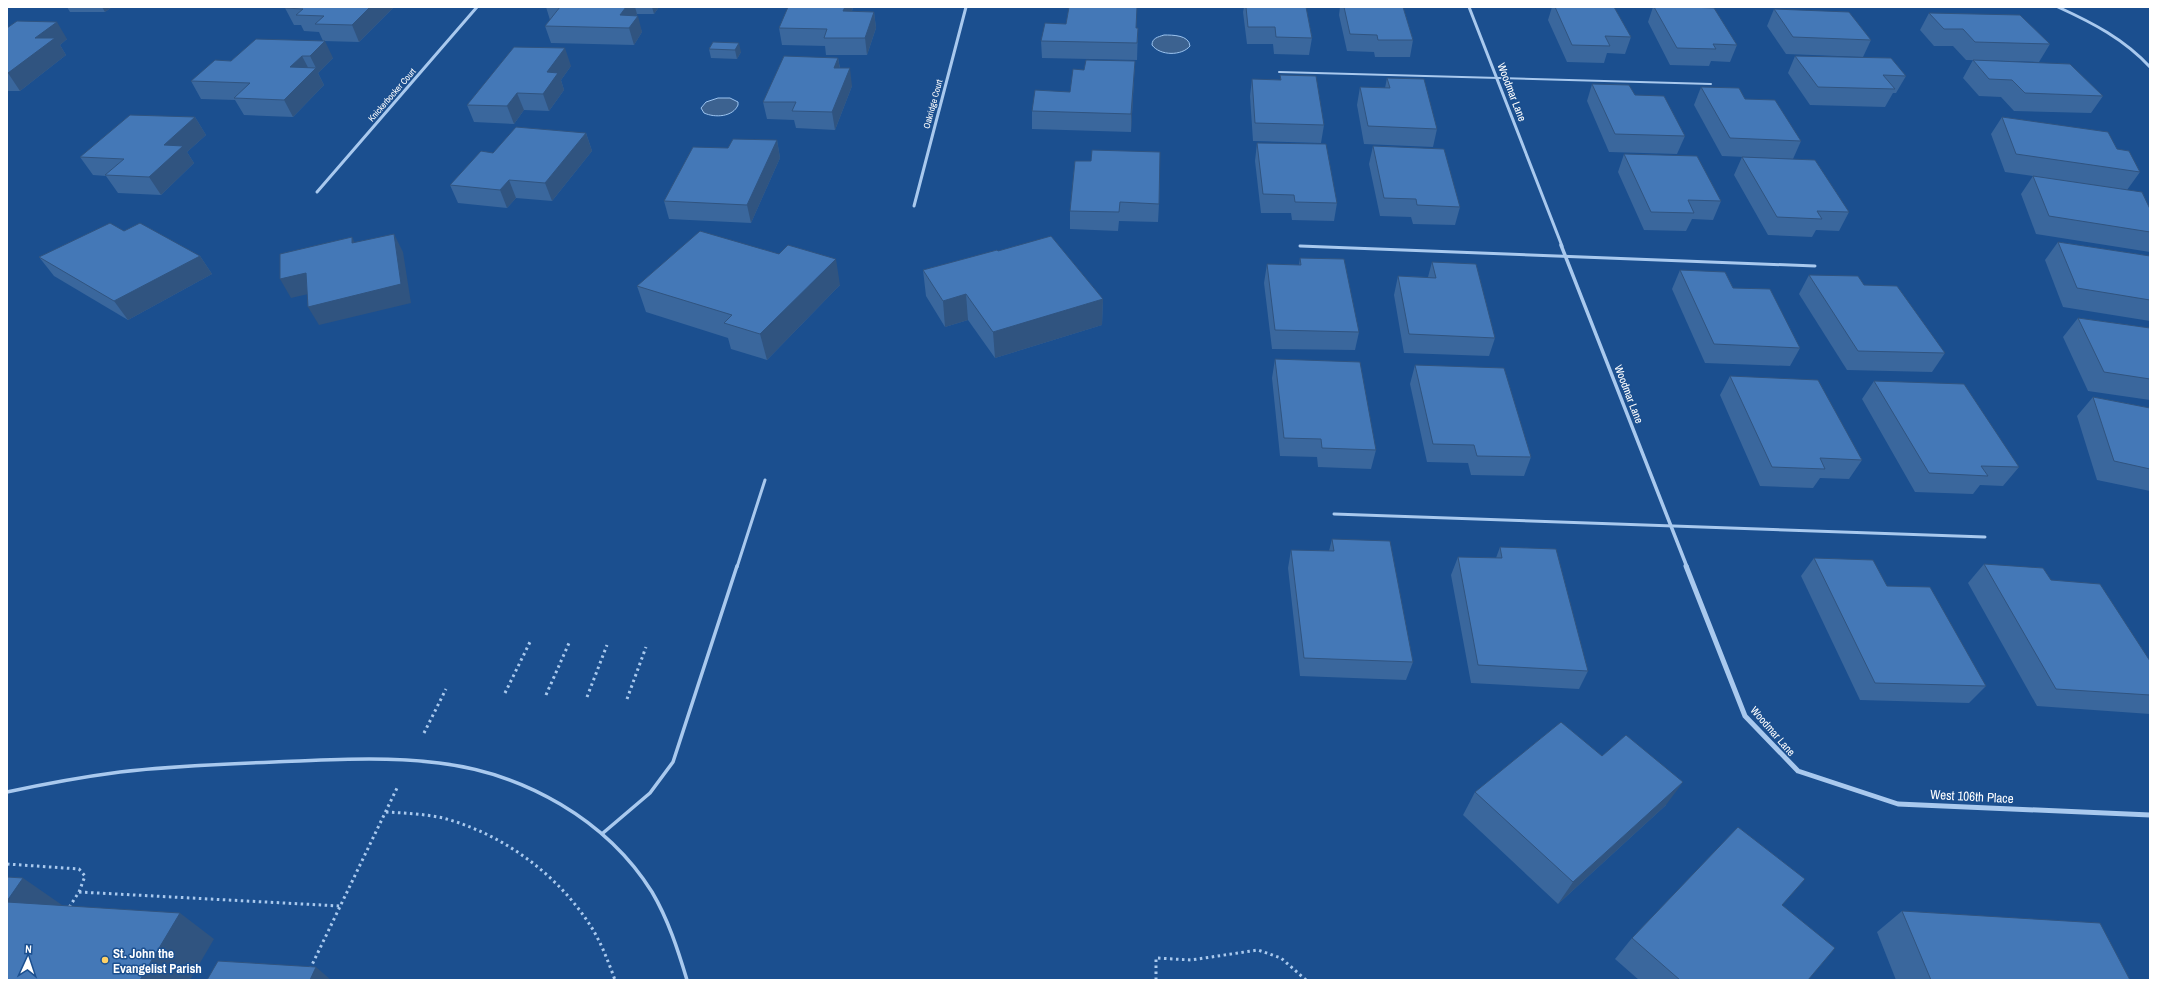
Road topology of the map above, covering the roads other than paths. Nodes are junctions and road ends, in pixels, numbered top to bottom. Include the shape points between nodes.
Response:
1 (477, 7) edge
2 (966, 7) edge
3 (1469, 7) edge
4 (2058, 7) edge
5 (2150, 67) edge
6 (1278, 72) dead end
7 (1496, 77) junction
8 (1710, 84) dead end
9 (317, 192) dead end
10 (914, 206) dead end
11 (1300, 246) dead end
12 (1566, 255) junction
13 (1815, 266) dead end
14 (765, 480) dead end
15 (1334, 514) dead end
16 (1672, 527) junction
17 (1984, 537) dead end
18 (1798, 772) joint
19 (7, 792) edge
20 (2150, 815) edge
21 (603, 833) junction
22 (687, 980) edge

1 - 9 street, Knickerbocker Court
2 - 10 street, Oakridge Court
3 - 7 street, Woodmar Lane
4 - 5 street via 2110,32 2136,50
6 - 7 lane
7 - 8 lane
7 - 12 street, Woodmar Lane
11 - 12 lane
12 - 13 lane
12 - 16 street, Woodmar Lane
14 - 21 lane via 673,762 650,794
15 - 16 lane
16 - 17 lane
16 - 18 street, Woodmar Lane via 1745,716
18 - 20 street, West 106th Place via 1898,804
19 - 21 lane via 87,776 193,765 323,759 417,761 463,767 507,779 573,811
21 - 22 lane via 637,871 662,911 679,951

